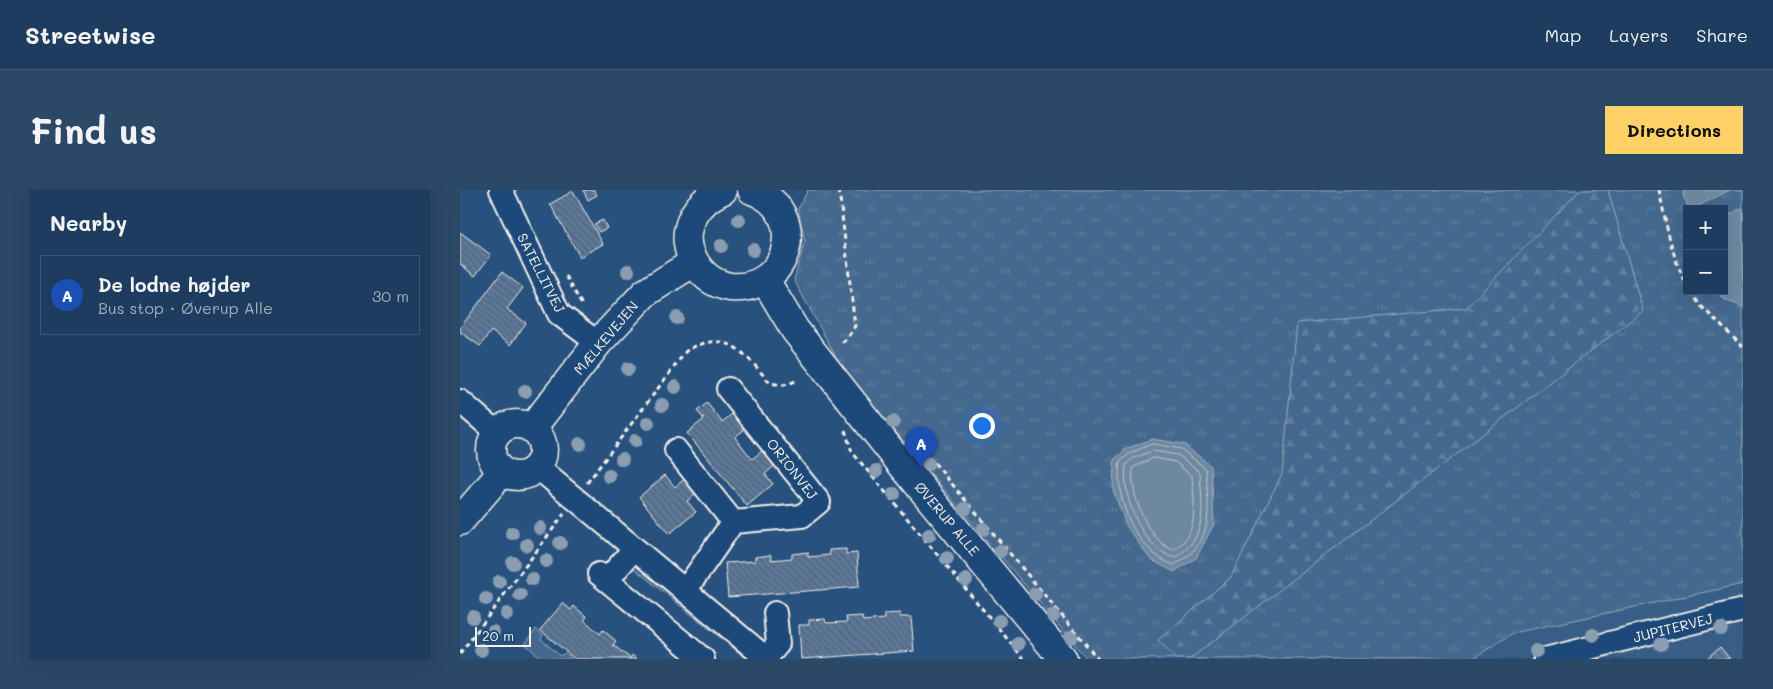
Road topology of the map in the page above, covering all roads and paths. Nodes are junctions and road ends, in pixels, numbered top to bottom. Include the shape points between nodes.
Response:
1 (501, 190) edge
2 (839, 190) edge
3 (1659, 190) edge
4 (714, 192) edge
5 (764, 192) edge
6 (694, 262) junction
7 (1683, 278) edge
8 (765, 280) junction
9 (1693, 295) edge
10 (598, 343) junction
11 (840, 345) dead end
12 (1743, 347) edge
13 (796, 381) dead end
14 (728, 389) dead end
15 (460, 401) edge
16 (532, 428) junction
17 (497, 434) junction
18 (676, 450) dead end
19 (925, 457) dead end
20 (537, 467) junction
21 (502, 472) junction
22 (574, 500) junction
23 (460, 521) edge
24 (733, 522) junction
25 (634, 549) junction
26 (685, 591) junction
27 (1743, 610) edge
28 (776, 613) dead end
29 (460, 654) edge
30 (767, 658) edge
31 (703, 659) edge
32 (1063, 659) edge
33 (1098, 659) edge
34 (1545, 659) edge

1 - 10 street, SATELLITVEJ via 559,314
2 - 11 path via 855,326
3 - 7 path
4 - 6 street via 692,218 688,233
5 - 8 street via 779,209 788,239 781,262
6 - 8 street via 713,281 726,286 739,288
6 - 10 street, MÆLKEVEJEN via 645,293
8 - 32 street, ØVERUP ALLE via 795,330
9 - 12 path
10 - 16 street, MÆLKEVEJEN
13 - 22 path via 784,385 770,383 740,349 729,342 702,342 686,351
14 - 24 street, ORIONVEJ via 819,502 802,516
15 - 17 street
16 - 17 street via 510,425
16 - 20 street via 544,451
17 - 21 street via 491,450 492,458
18 - 24 street
19 - 33 path via 938,467
20 - 21 street via 524,475
20 - 22 street
21 - 23 street
22 - 25 street
22 - 29 path
24 - 26 street
25 - 26 street
25 - 31 street via 603,577
26 - 30 street
27 - 34 street, JUPITERVEJ
28 - 30 street via 778,644

